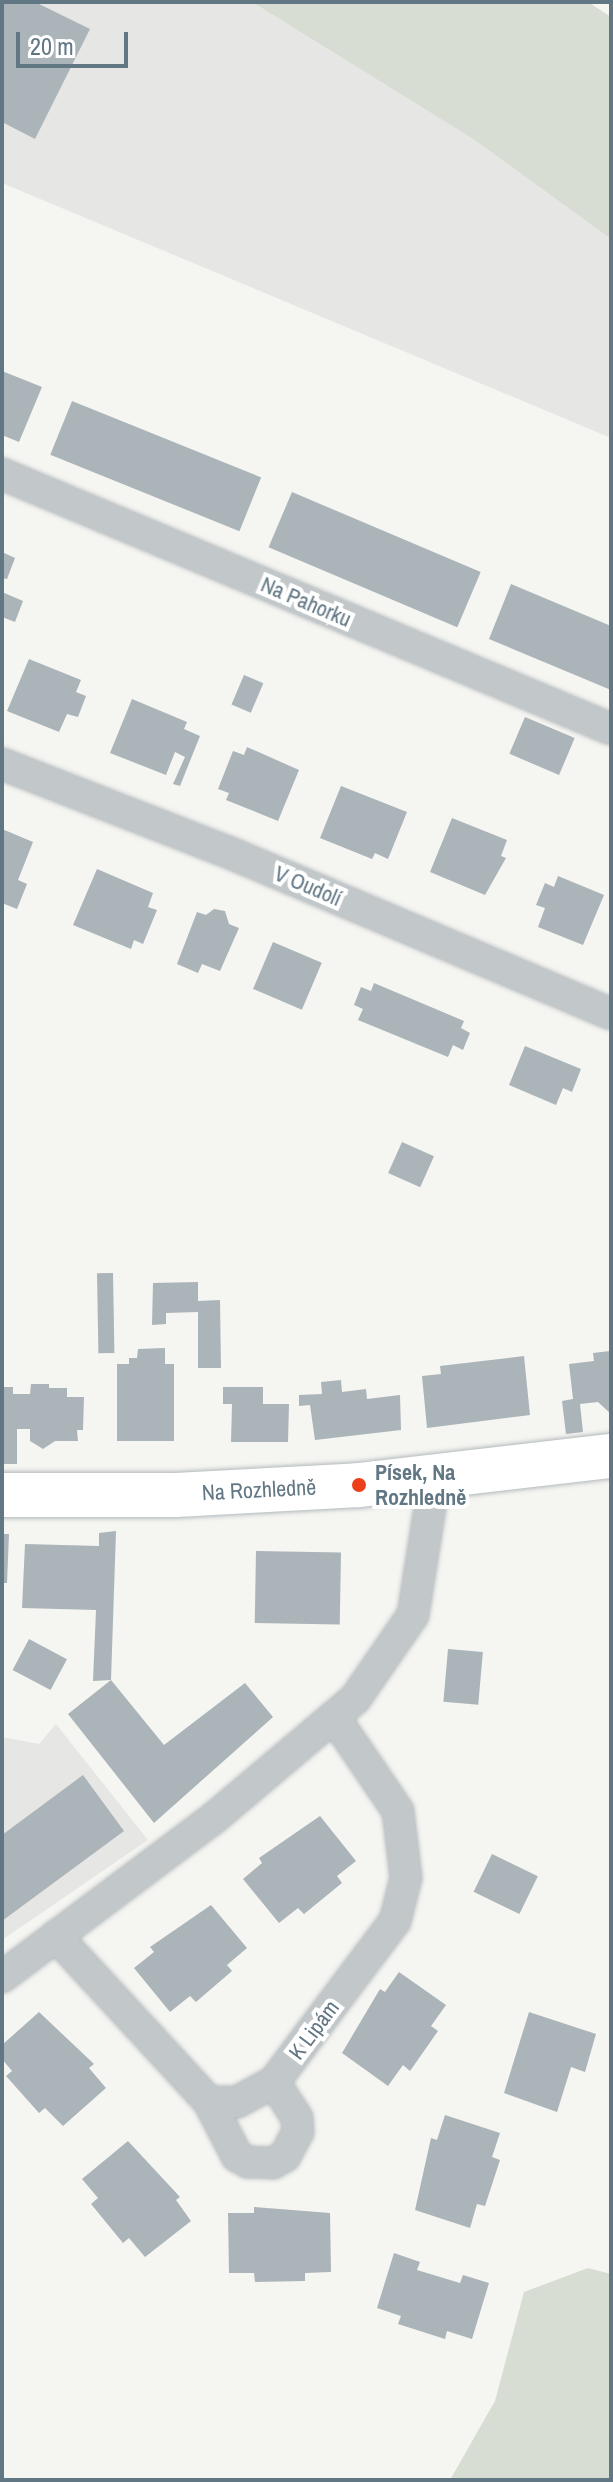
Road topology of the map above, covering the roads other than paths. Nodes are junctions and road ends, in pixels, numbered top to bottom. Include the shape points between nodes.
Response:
1 (2, 474) edge
2 (611, 729) edge
3 (2, 764) edge
4 (611, 1014) edge
5 (611, 1456) edge
6 (435, 1476) junction
7 (2, 1495) edge
8 (334, 1717) junction
9 (56, 1936) junction
10 (2, 1977) edge
11 (274, 2082) junction
12 (209, 2102) junction

1 - 2 street, Na Pahorku
3 - 4 street, V Oudolí via 235,855
5 - 6 street, Na Rozhledně
6 - 7 street, Na Rozhledně via 176,1495
6 - 8 street via 413,1615 355,1699
8 - 9 street via 214,1818
8 - 11 street, K Lipám via 398,1811 406,1878 395,1921
9 - 10 street
9 - 12 street
11 - 12 street, K Lipám via 237,2102
11 - 12 street via 297,2118 298,2132 285,2156 273,2163 237,2156

